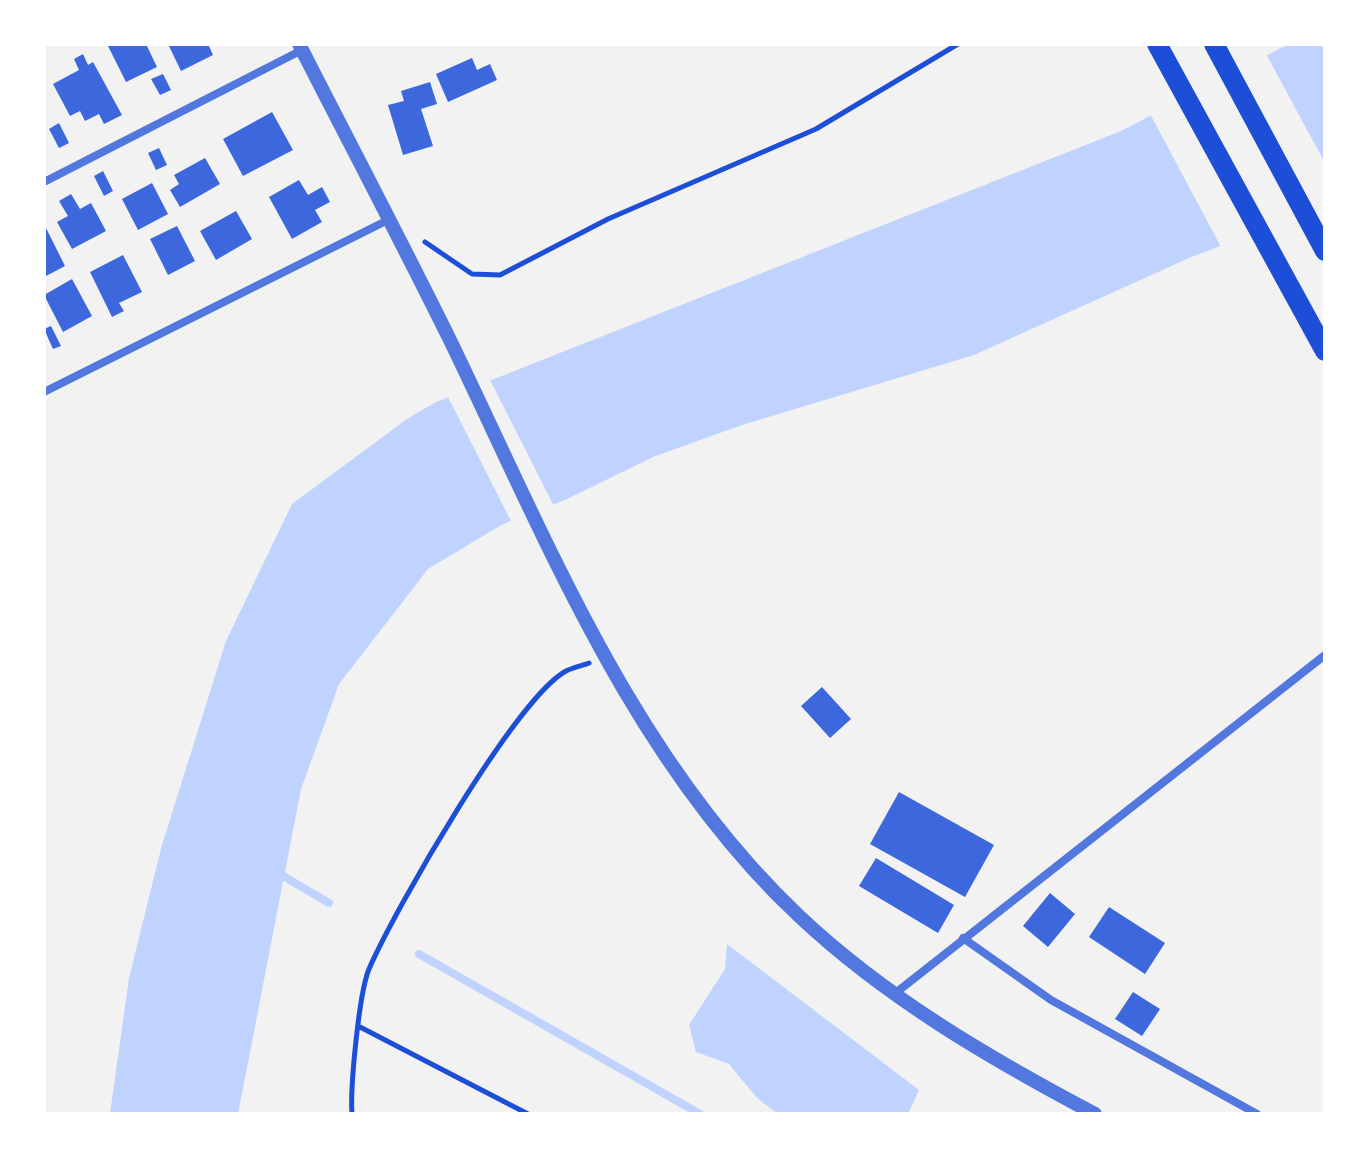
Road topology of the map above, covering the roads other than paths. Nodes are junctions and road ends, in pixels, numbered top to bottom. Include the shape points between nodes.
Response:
1 (1157, 44) edge
2 (1214, 44) edge
3 (301, 47) edge
4 (44, 182) edge
5 (388, 220) junction
6 (1325, 251) edge
7 (1321, 344) edge
8 (44, 392) edge
9 (1325, 655) edge
10 (963, 938) junction
11 (893, 995) junction
12 (1095, 1114) edge
13 (1257, 1114) edge

1 - 7 highway
2 - 6 highway
3 - 4 street
3 - 5 street
5 - 8 street
5 - 11 street via 548,550 658,744 723,836 799,916
9 - 10 street
10 - 11 street
10 - 13 street via 1051,1000
11 - 12 street

